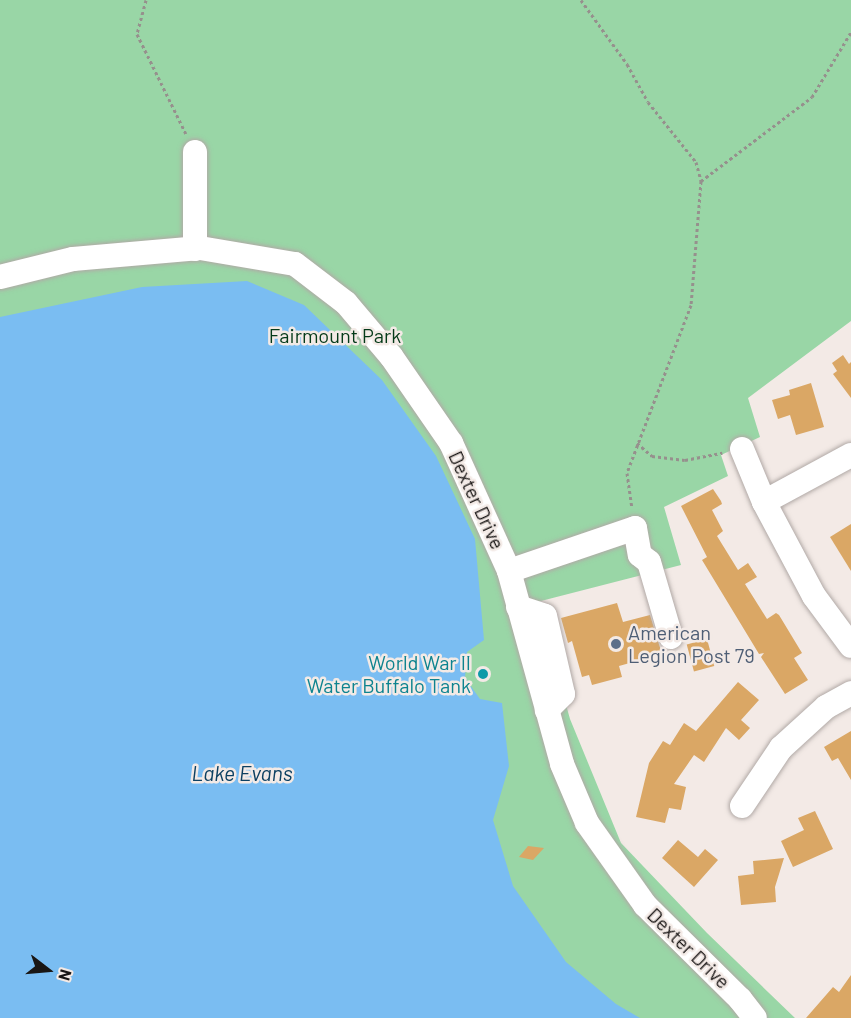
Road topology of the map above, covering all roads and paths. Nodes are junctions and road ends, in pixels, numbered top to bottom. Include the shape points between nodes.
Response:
1 (146, 0) edge
2 (582, 0) edge
3 (851, 32) edge
4 (195, 152) joint
5 (701, 181) junction
6 (195, 249) junction
7 (0, 277) edge
8 (637, 443) junction
9 (742, 449) joint
10 (851, 454) edge
11 (764, 502) junction
12 (635, 528) junction
13 (509, 571) junction
14 (672, 637) dead end
15 (851, 646) edge
16 (851, 693) edge
17 (742, 806) dead end
18 (755, 1018) edge

1 - 4 path via 137,34
2 - 5 path via 627,64 648,102 696,162
3 - 5 path via 812,97
4 - 6 street
5 - 8 path via 691,305
6 - 7 street, Dexter Drive via 73,259
6 - 13 street, Dexter Drive via 295,264 346,303 391,356 451,443
8 - 9 path via 652,456 685,460
8 - 12 path via 627,473
9 - 11 street
10 - 11 street
11 - 15 street via 814,596
12 - 13 street
12 - 14 street via 640,555 649,562
13 - 18 street, Dexter Drive via 562,764 587,823 645,905
16 - 17 street via 826,707 781,748

